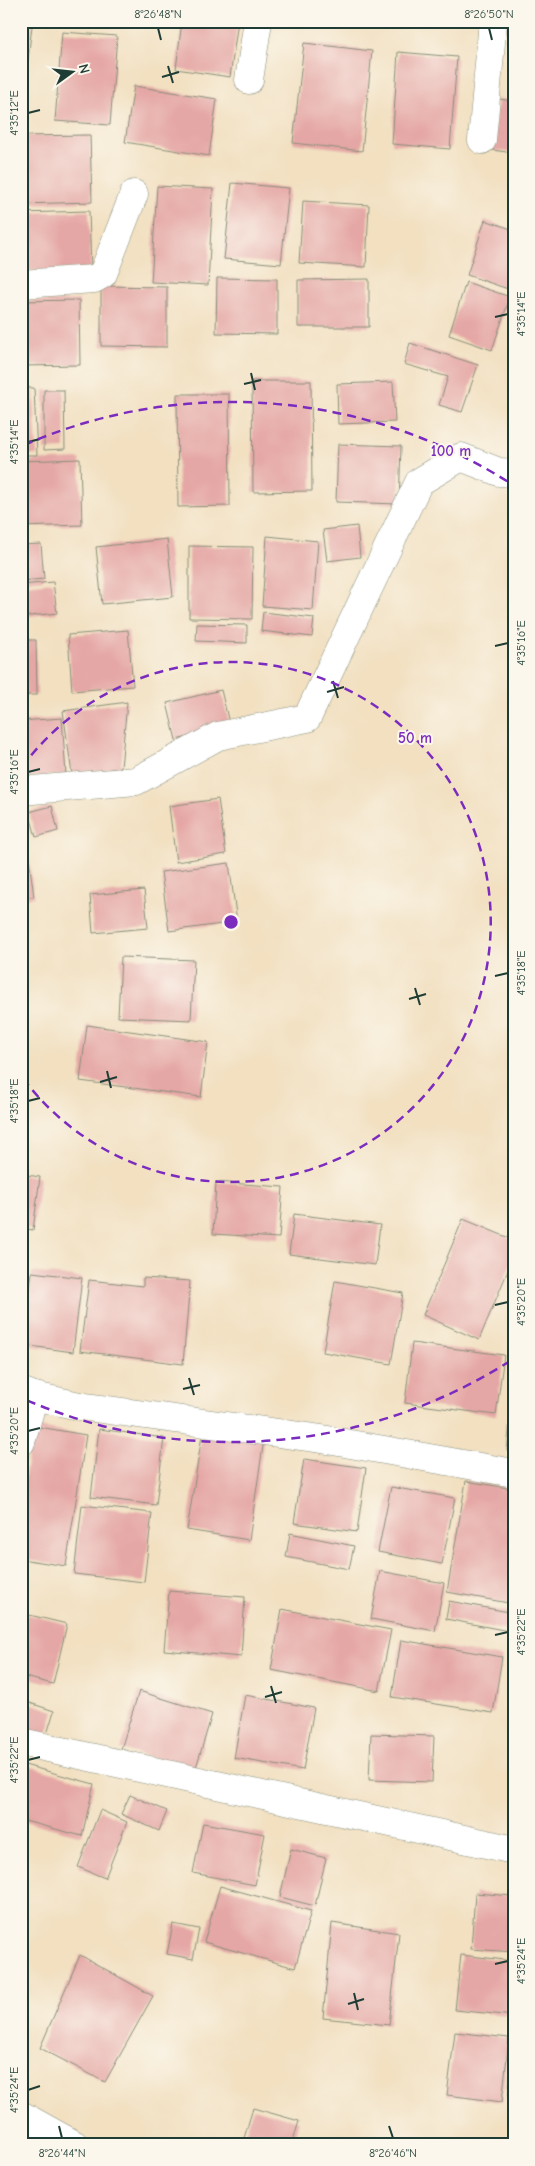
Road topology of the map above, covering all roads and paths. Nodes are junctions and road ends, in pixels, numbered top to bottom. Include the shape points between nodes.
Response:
1 (258, 21) edge
2 (493, 21) edge
3 (249, 80) dead end
4 (482, 140) dead end
5 (134, 194) dead end
6 (21, 284) edge
7 (514, 473) edge
8 (21, 791) edge
9 (28, 1394) edge
10 (21, 1442) edge
11 (514, 1473) edge
12 (21, 1742) edge
13 (514, 1850) edge
14 (21, 2115) edge
15 (75, 2145) edge

1 - 3 street
2 - 4 street
5 - 6 street via 103,274 94,279
7 - 8 street via 499,472 461,456 419,482 307,718 218,736 136,781
9 - 10 street
9 - 11 street via 78,1406 322,1439
12 - 13 street
14 - 15 street

